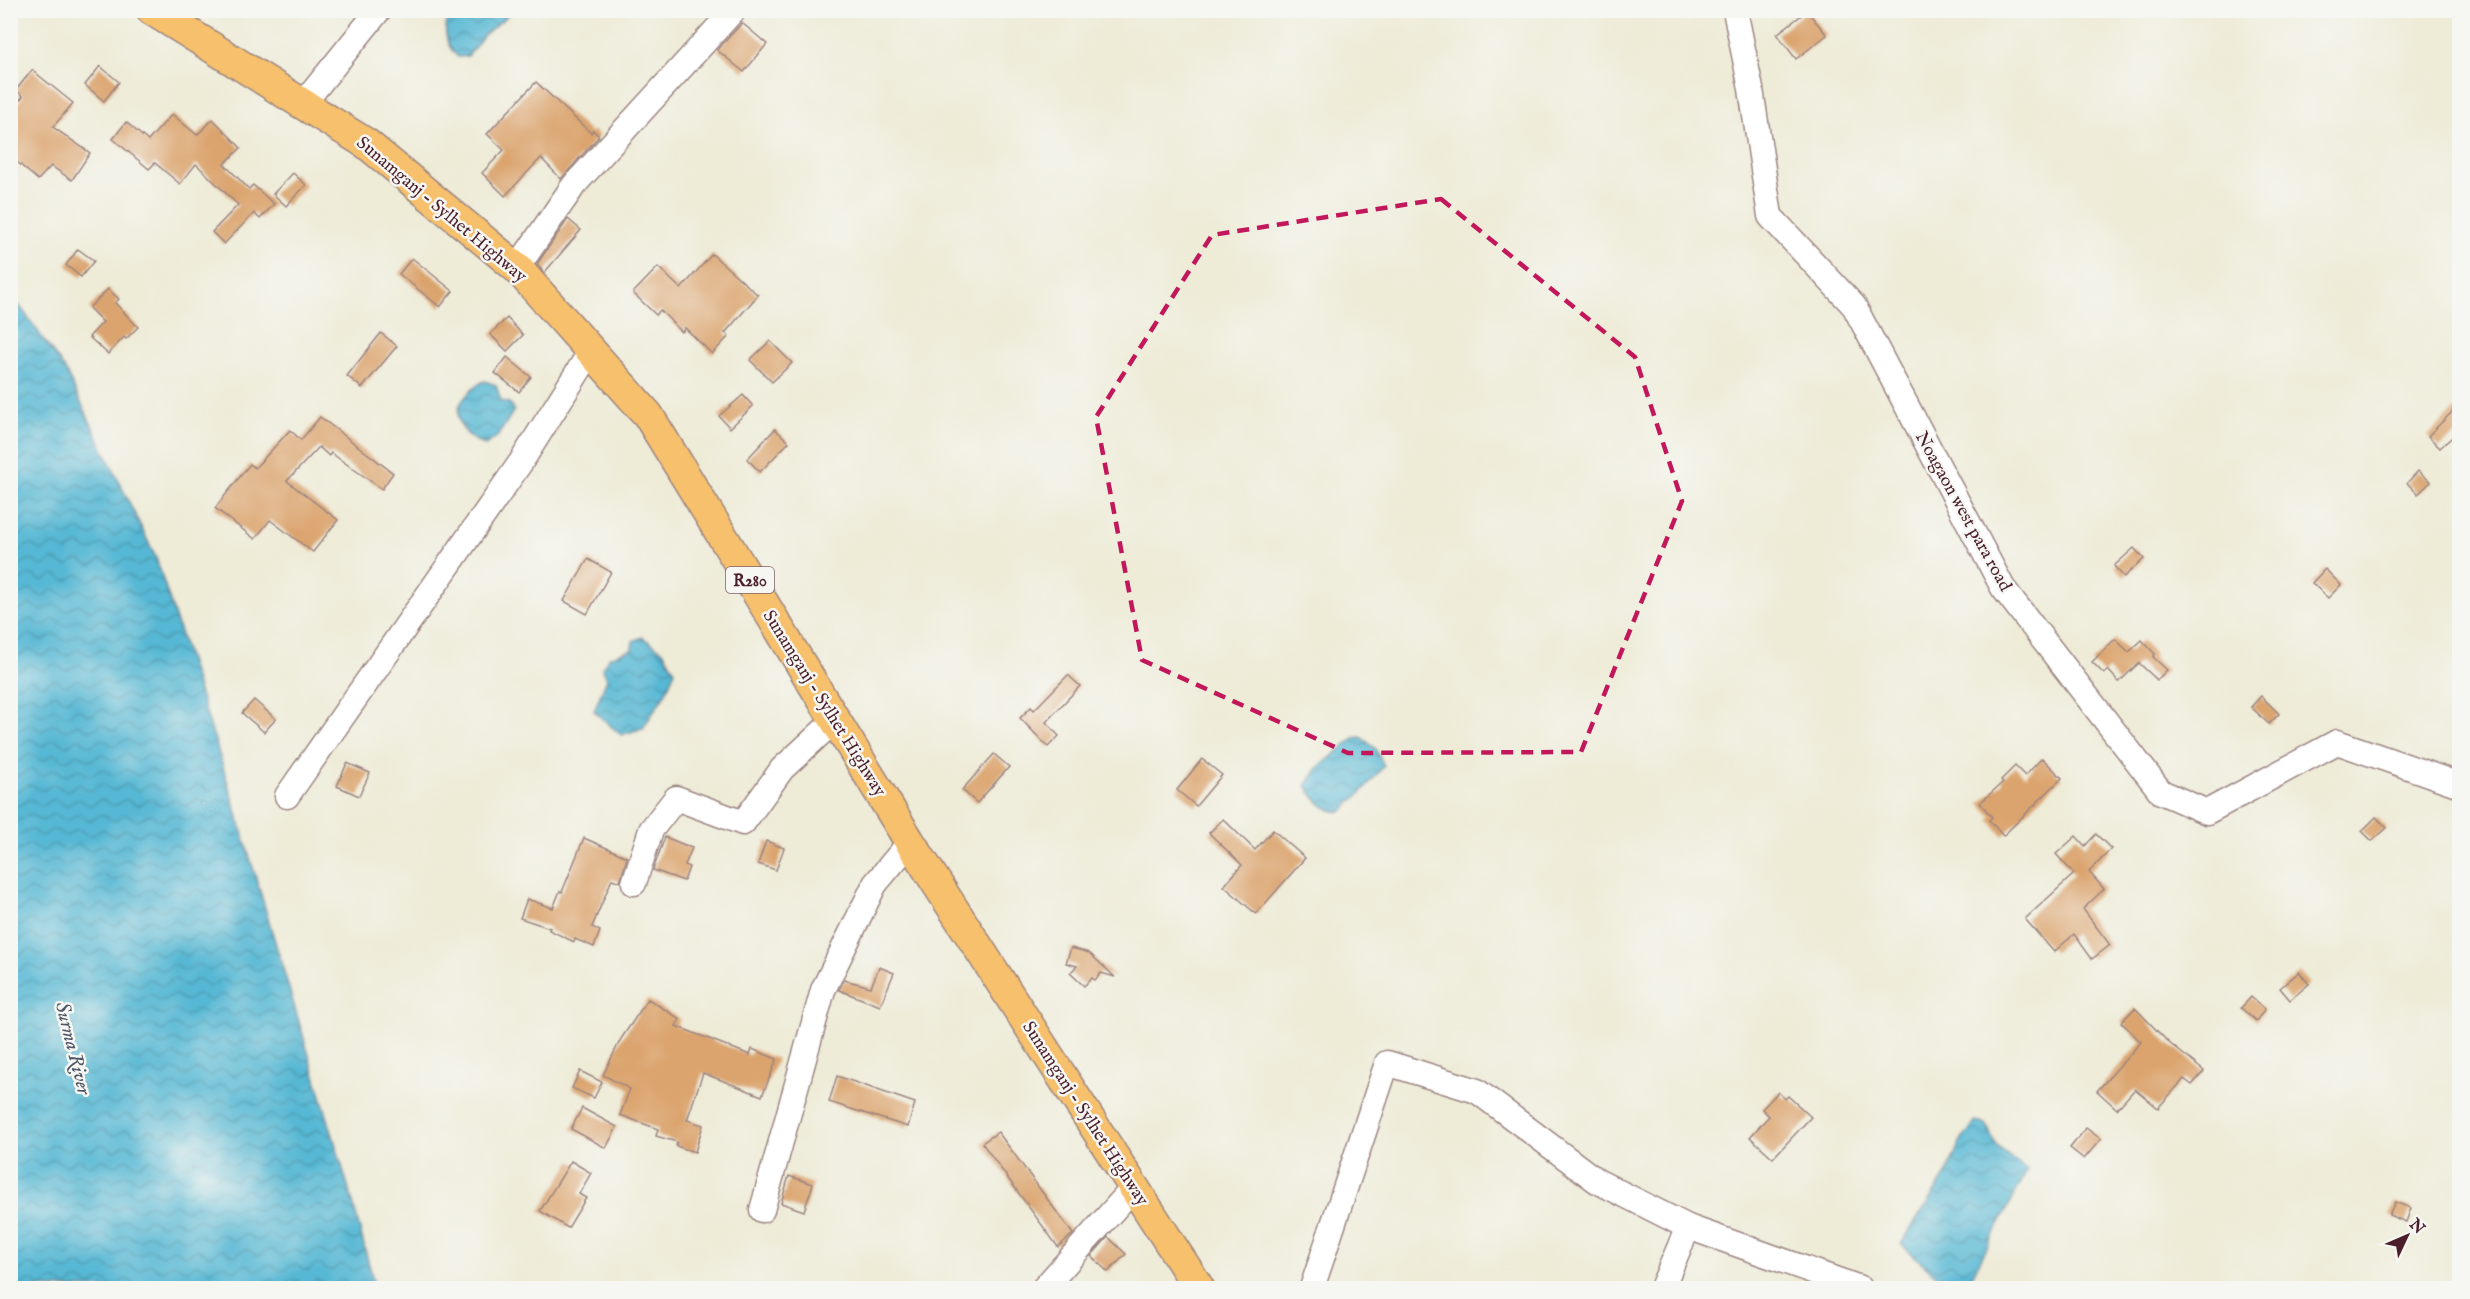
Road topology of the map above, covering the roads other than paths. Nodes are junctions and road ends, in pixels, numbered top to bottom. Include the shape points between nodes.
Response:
1 (152, 10) edge
2 (379, 10) edge
3 (734, 10) edge
4 (1735, 10) edge
5 (303, 104) junction
6 (517, 268) junction
7 (591, 351) junction
8 (835, 720) junction
9 (2460, 785) edge
10 (287, 796) dead end
11 (910, 842) junction
12 (634, 883) dead end
13 (1134, 1187) junction
14 (762, 1210) dead end
15 (1688, 1227) junction
16 (1195, 1286) edge
17 (1044, 1288) edge
18 (1312, 1288) edge
19 (1662, 1288) edge
20 (1860, 1288) edge

1 - 5 main road, Sunamganj - Sylhet Highway / R280
2 - 5 street
3 - 6 street via 574,185
4 - 9 street, Noagaon west para road via 1770,216 1854,306 2003,588 2161,792 2207,812 2337,742
5 - 6 main road, Sunamganj - Sylhet Highway / R280 via 367,144
6 - 7 main road, Sunamganj - Sylhet Highway / R280
7 - 8 main road, Sunamganj - Sylhet Highway / R280 via 648,415
7 - 10 street via 521,462
8 - 11 main road, Sunamganj - Sylhet Highway / R280
8 - 12 street via 782,769 743,823 676,798 651,830
11 - 13 main road, Sunamganj - Sylhet Highway / R280
11 - 14 street via 875,884 823,990
13 - 16 main road, Sunamganj - Sylhet Highway / R280
13 - 17 street
15 - 18 street via 1597,1181 1477,1090 1386,1063
15 - 19 street
15 - 20 street

